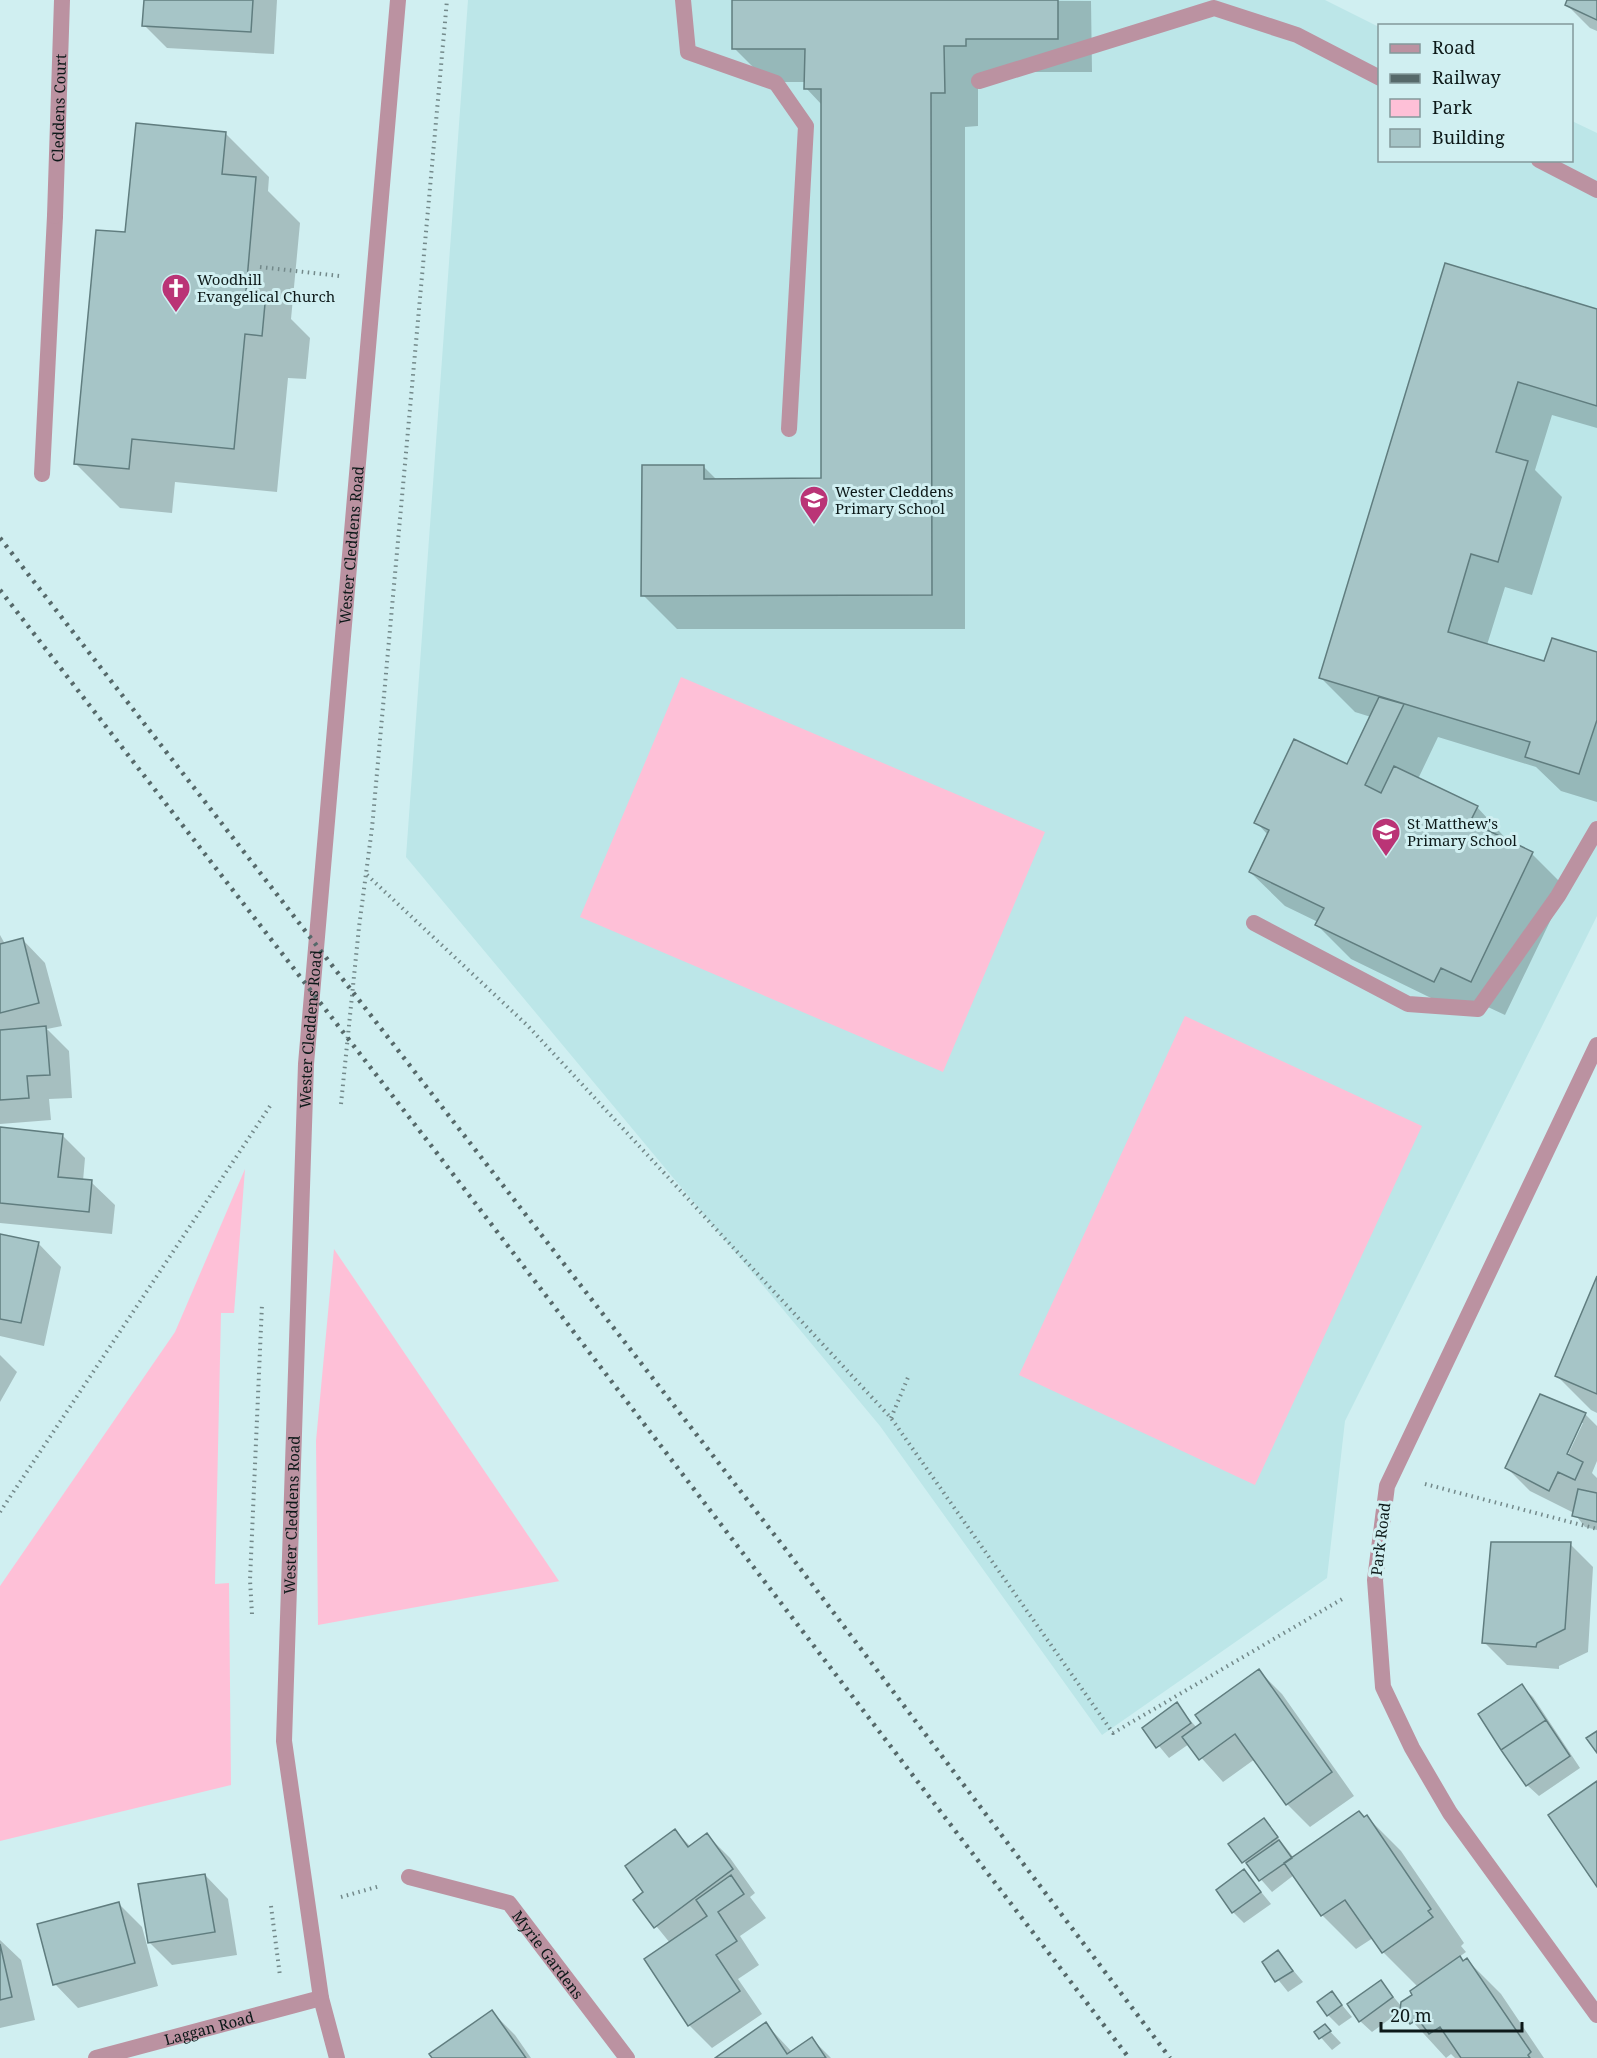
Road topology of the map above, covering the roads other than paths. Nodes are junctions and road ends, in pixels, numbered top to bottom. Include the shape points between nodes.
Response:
1 (62, 0) edge
2 (398, 0) edge
3 (683, 0) edge
4 (1208, 4) edge
5 (1378, 77) edge
6 (979, 81) dead end
7 (1543, 162) edge
8 (1597, 190) edge
9 (789, 429) dead end
10 (42, 474) dead end
11 (1597, 829) edge
12 (1254, 923) dead end
13 (1597, 1046) edge
14 (409, 1877) road end
15 (321, 1998) junction
16 (1597, 2015) edge
17 (96, 2058) edge
18 (336, 2058) edge
19 (627, 2058) edge

1 - 10 street, Cleddens Court
2 - 15 street, Wester Cleddens Road via 306,1064 284,1741
3 - 9 street via 688,52 776,83 806,126
4 - 5 street via 1297,35
4 - 6 street
7 - 8 street
11 - 12 street via 1558,896 1478,1009 1408,1004
13 - 16 street, Park Road via 1387,1486 1375,1580 1383,1687 1412,1748 1450,1813
14 - 19 street, Myrie Gardens via 509,1903
15 - 17 street, Laggan Road
15 - 18 street, Wester Cleddens Road

